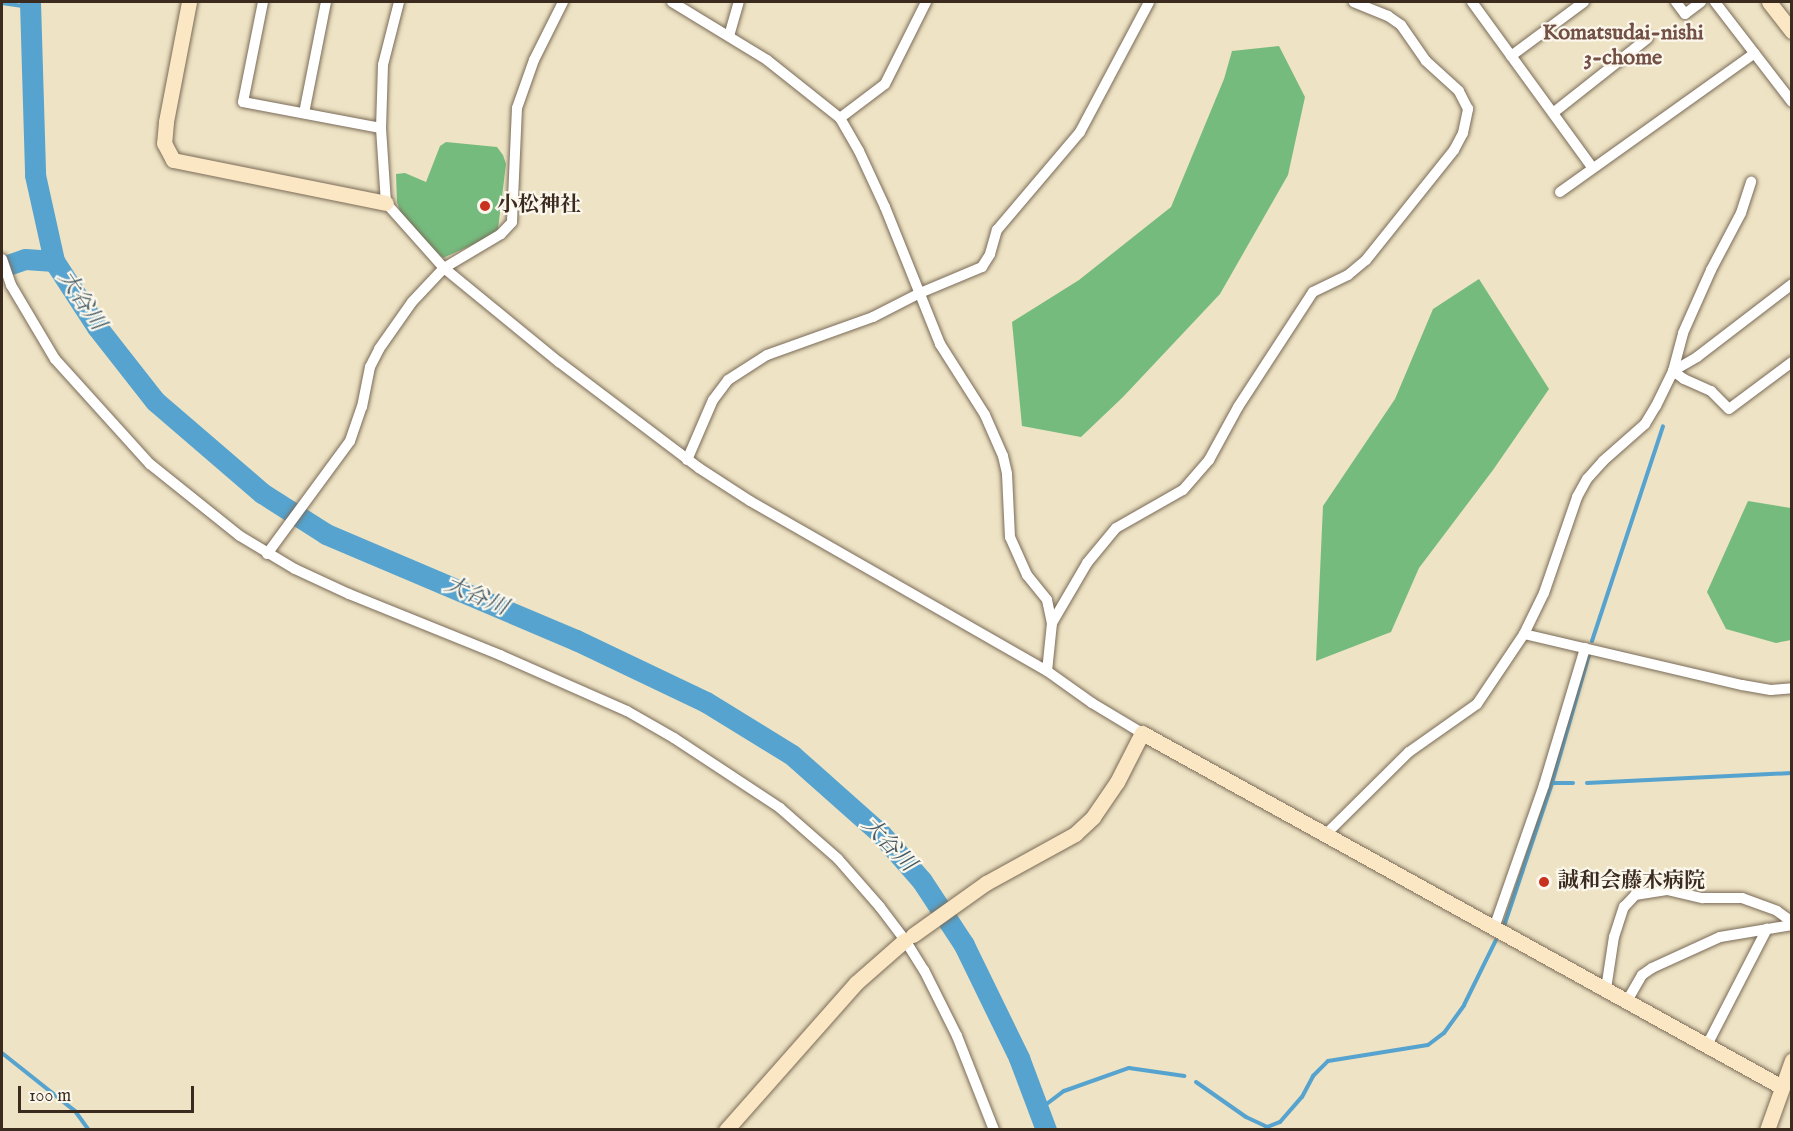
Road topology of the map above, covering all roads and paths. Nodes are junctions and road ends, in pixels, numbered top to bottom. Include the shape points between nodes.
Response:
1 (189, 2) edge
2 (263, 2) edge
3 (326, 2) edge
4 (399, 2) edge
5 (563, 2) edge
6 (672, 2) edge
7 (739, 2) edge
8 (926, 2) edge
9 (1149, 2) edge
10 (1354, 2) edge
11 (1474, 2) edge
12 (1584, 2) edge
13 (1676, 2) edge
14 (1701, 2) edge
15 (1715, 2) edge
16 (1769, 2) edge
17 (1791, 31) edge
18 (729, 36) junction
19 (1648, 38) dead end
20 (1755, 53) junction
21 (1511, 56) junction
22 (1791, 102) edge
23 (304, 113) junction
24 (1553, 114) junction
25 (840, 118) junction
26 (381, 128) junction
27 (1592, 167) junction
28 (1750, 182) dead end
29 (1560, 192) dead end
30 (386, 203) junction
31 (2, 259) edge
32 (444, 268) junction
33 (1791, 284) edge
34 (920, 293) junction
35 (1788, 365) edge
36 (1673, 371) junction
37 (1791, 378) edge
38 (687, 460) junction
39 (269, 551) junction
40 (1052, 623) junction
41 (1524, 634) junction
42 (1585, 648) junction
43 (1047, 671) junction
44 (1791, 688) edge
45 (1142, 733) junction
46 (1325, 835) junction
47 (1791, 924) edge
48 (1494, 928) junction
49 (1767, 929) junction
50 (909, 938) junction
51 (1605, 989) junction
52 (1627, 1001) junction
53 (1707, 1045) junction
54 (1791, 1060) edge
55 (1787, 1089) edge
56 (726, 1130) edge
57 (994, 1130) edge
58 (1767, 1130) edge

1 - 30 street via 166,122 164,143 173,160
2 - 23 street via 243,102
3 - 23 street
4 - 26 street via 383,65
5 - 32 street via 534,60 517,108 512,222 501,234
6 - 18 street
7 - 18 street
8 - 25 street via 885,84
9 - 34 street via 1080,132 997,230 982,267
10 - 40 street via 1401,26 1426,61 1459,91 1468,109 1463,133 1454,150 1366,260 1348,275 1313,292 1238,407 1209,460 1183,490 1116,528 1087,563
11 - 21 street
12 - 21 street
13 - 14 street via 1685,14
15 - 20 street
16 - 17 street
18 - 25 street via 767,60
19 - 24 street
20 - 22 street
20 - 27 street
21 - 24 street
23 - 26 street
24 - 27 street
25 - 34 street via 885,207
26 - 30 street
27 - 29 street
28 - 36 street via 1741,213 1683,333
30 - 32 street
31 - 39 street via 11,285 55,359 102,414 150,464 240,536
32 - 38 street
32 - 39 street via 412,302 379,349 350,441
33 - 36 street
34 - 38 street via 873,317 767,355 728,380 713,400
34 - 40 street via 940,344 996,435 1007,474 1010,537 1027,575 1047,600
35 - 36 street via 1729,409 1711,391
35 - 37 street
36 - 41 street via 1645,424 1587,479 1577,497 1544,593
38 - 43 street via 750,501
39 - 50 street via 349,594 627,711 674,738 780,808 838,859
40 - 43 street
41 - 42 street
41 - 46 street via 1477,704 1408,752
42 - 44 street via 1742,685 1771,690
42 - 48 street via 1544,785
43 - 45 street
45 - 46 street
45 - 50 street via 1117,782 1093,817 1075,834 986,884
46 - 48 street
47 - 49 street
47 - 51 street via 1778,911 1742,898 1702,898 1667,890 1635,895 1624,907 1614,937
48 - 51 street
49 - 52 street via 1720,937 1652,968 1642,975
49 - 53 street
50 - 56 street via 856,983
50 - 57 street via 957,1036
51 - 52 street
52 - 53 street
53 - 55 street
54 - 55 street
55 - 58 street

